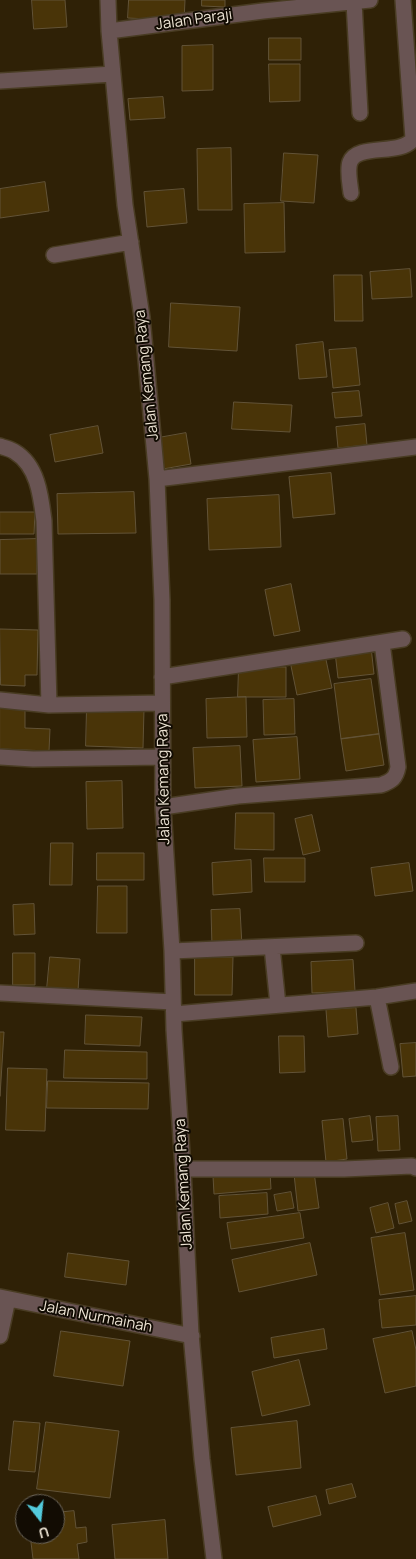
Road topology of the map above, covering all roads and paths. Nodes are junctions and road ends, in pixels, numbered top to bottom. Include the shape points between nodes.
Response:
1 (108, 0) edge
2 (370, 0) edge
3 (403, 0) edge
4 (354, 2) junction
5 (109, 31) junction
6 (113, 74) junction
7 (0, 81) edge
8 (360, 113) dead end
9 (350, 193) dead end
10 (131, 242) junction
11 (54, 255) dead end
12 (0, 446) edge
13 (416, 448) edge
14 (157, 479) junction
15 (403, 639) dead end
16 (382, 643) junction
17 (162, 677) junction
18 (0, 700) edge
19 (162, 703) junction
20 (49, 705) junction
21 (162, 757) junction
22 (0, 758) edge
23 (163, 807) junction
24 (356, 943) dead end
25 (272, 947) junction
26 (172, 951) junction
27 (416, 991) edge
28 (0, 993) edge
29 (377, 997) junction
30 (278, 1005) junction
31 (173, 1008) junction
32 (391, 1068) dead end
33 (416, 1168) edge
34 (183, 1169) junction
35 (4, 1298) edge
36 (0, 1336) edge
37 (192, 1336) junction
38 (214, 1559) edge

1 - 5 street, Jalan Kemang Raya
2 - 4 street, Jalan Paraji
3 - 9 street via 413,139 402,146 353,156 349,163
4 - 5 street, Jalan Paraji
4 - 8 street
5 - 6 street, Jalan Kemang Raya
6 - 7 street
6 - 10 street, Jalan Kemang Raya
10 - 11 street
10 - 14 street, Jalan Kemang Raya via 142,317
12 - 20 street via 16,452 25,462 35,474 40,494 44,520
13 - 14 street
14 - 17 street, Jalan Kemang Raya
15 - 16 street
16 - 17 street
16 - 23 street via 398,767 390,782 238,796
17 - 19 street, Jalan Kemang Raya
18 - 20 street
19 - 20 street
19 - 21 street, Jalan Kemang Raya
21 - 22 street
21 - 23 street, Jalan Kemang Raya
23 - 26 street, Jalan Kemang Raya
24 - 25 street
25 - 26 street
25 - 30 street
26 - 31 street, Jalan Kemang Raya
27 - 29 street
28 - 31 street
29 - 30 street
29 - 32 street
30 - 31 street
31 - 34 street, Jalan Kemang Raya
33 - 34 street
34 - 37 street, Jalan Kemang Raya
35 - 36 street
35 - 37 street, Jalan Nurmainah
37 - 38 street, Jalan Kemang Raya

